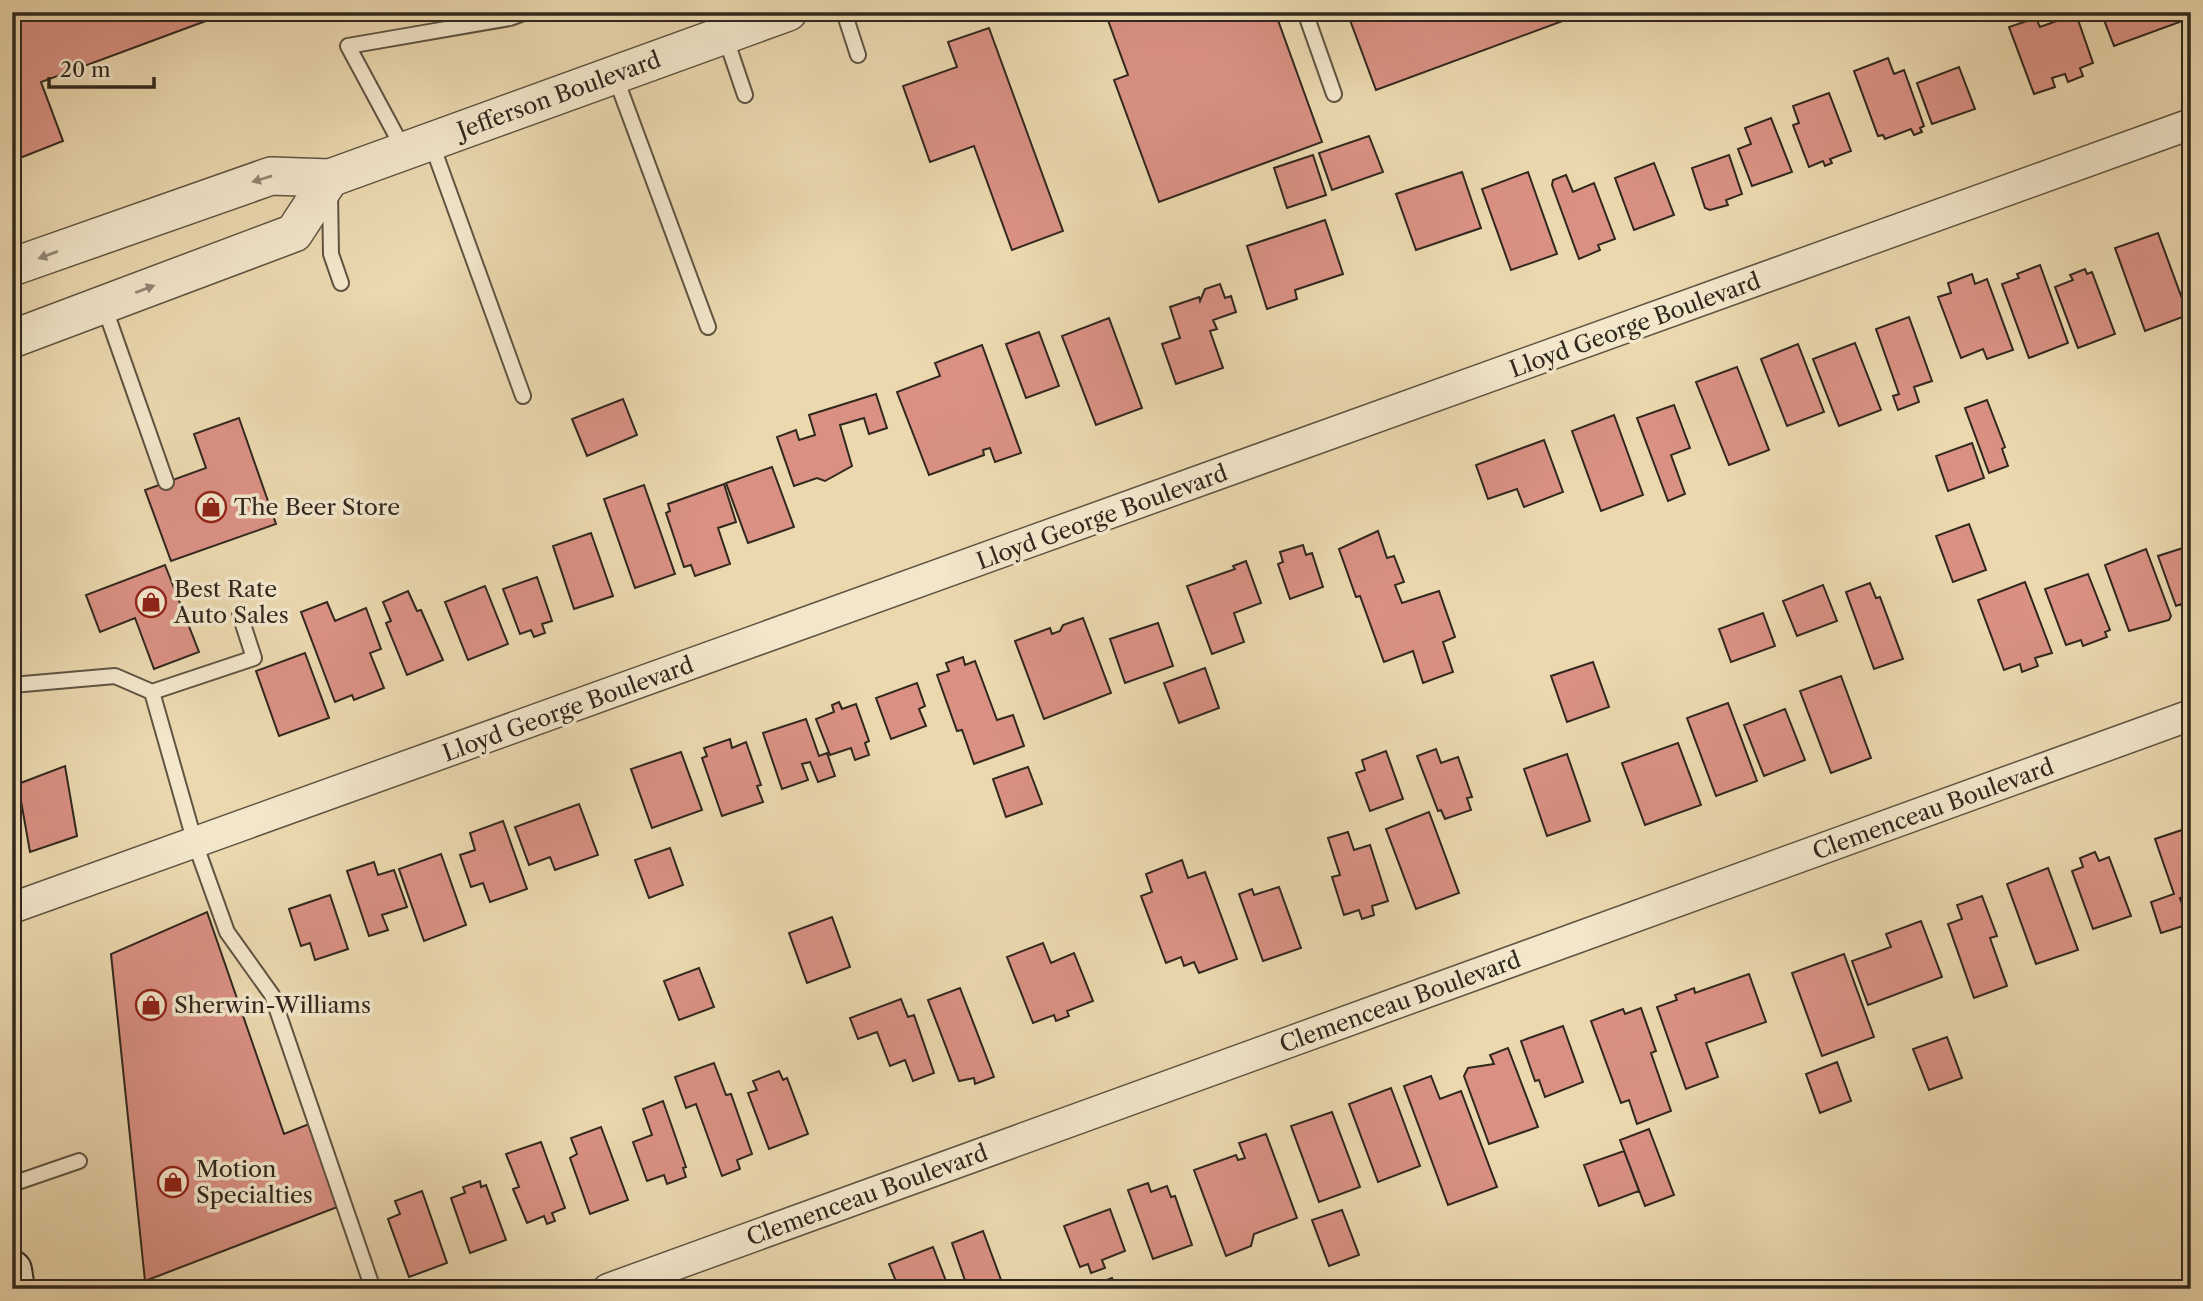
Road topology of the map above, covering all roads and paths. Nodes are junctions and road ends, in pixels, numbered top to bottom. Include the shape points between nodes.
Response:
1 (526, 12) edge
2 (788, 12) edge
3 (844, 12) edge
4 (1305, 12) edge
5 (725, 35) junction
6 (858, 55) dead end
7 (615, 75) junction
8 (1334, 94) dead end
9 (745, 95) dead end
10 (2191, 124) edge
11 (418, 146) junction
12 (330, 178) junction
13 (12, 267) edge
14 (341, 283) dead end
15 (104, 304) junction
16 (708, 327) dead end
17 (12, 339) edge
18 (523, 397) dead end
19 (166, 482) dead end
20 (240, 615) dead end
21 (12, 685) edge
22 (152, 692) junction
23 (2191, 715) edge
24 (195, 843) junction
25 (12, 908) edge
26 (79, 1161) dead end
27 (12, 1184) edge
28 (12, 1270) edge
29 (15, 1289) edge
30 (373, 1289) edge
31 (608, 1289) edge

1 - 11 lane via 348,46
2 - 5 street, Jefferson Boulevard
3 - 6 lane
4 - 8 lane
5 - 7 street, Jefferson Boulevard
5 - 9 lane
7 - 11 street, Jefferson Boulevard
7 - 16 lane
10 - 24 street, Lloyd George Boulevard
11 - 12 street, Jefferson Boulevard
11 - 18 lane
12 -> 13 street, Jefferson Boulevard via 271,176
12 - 14 lane via 331,254
15 -> 12 street via 293,233
15 - 17 street
15 - 19 lane
20 - 22 lane via 254,658
21 - 22 lane via 114,676
22 - 24 lane
23 - 31 street, Clemenceau Boulevard
24 - 25 street, Lloyd George Boulevard
24 - 30 lane via 227,932 272,995
26 - 27 lane
28 - 29 main road

